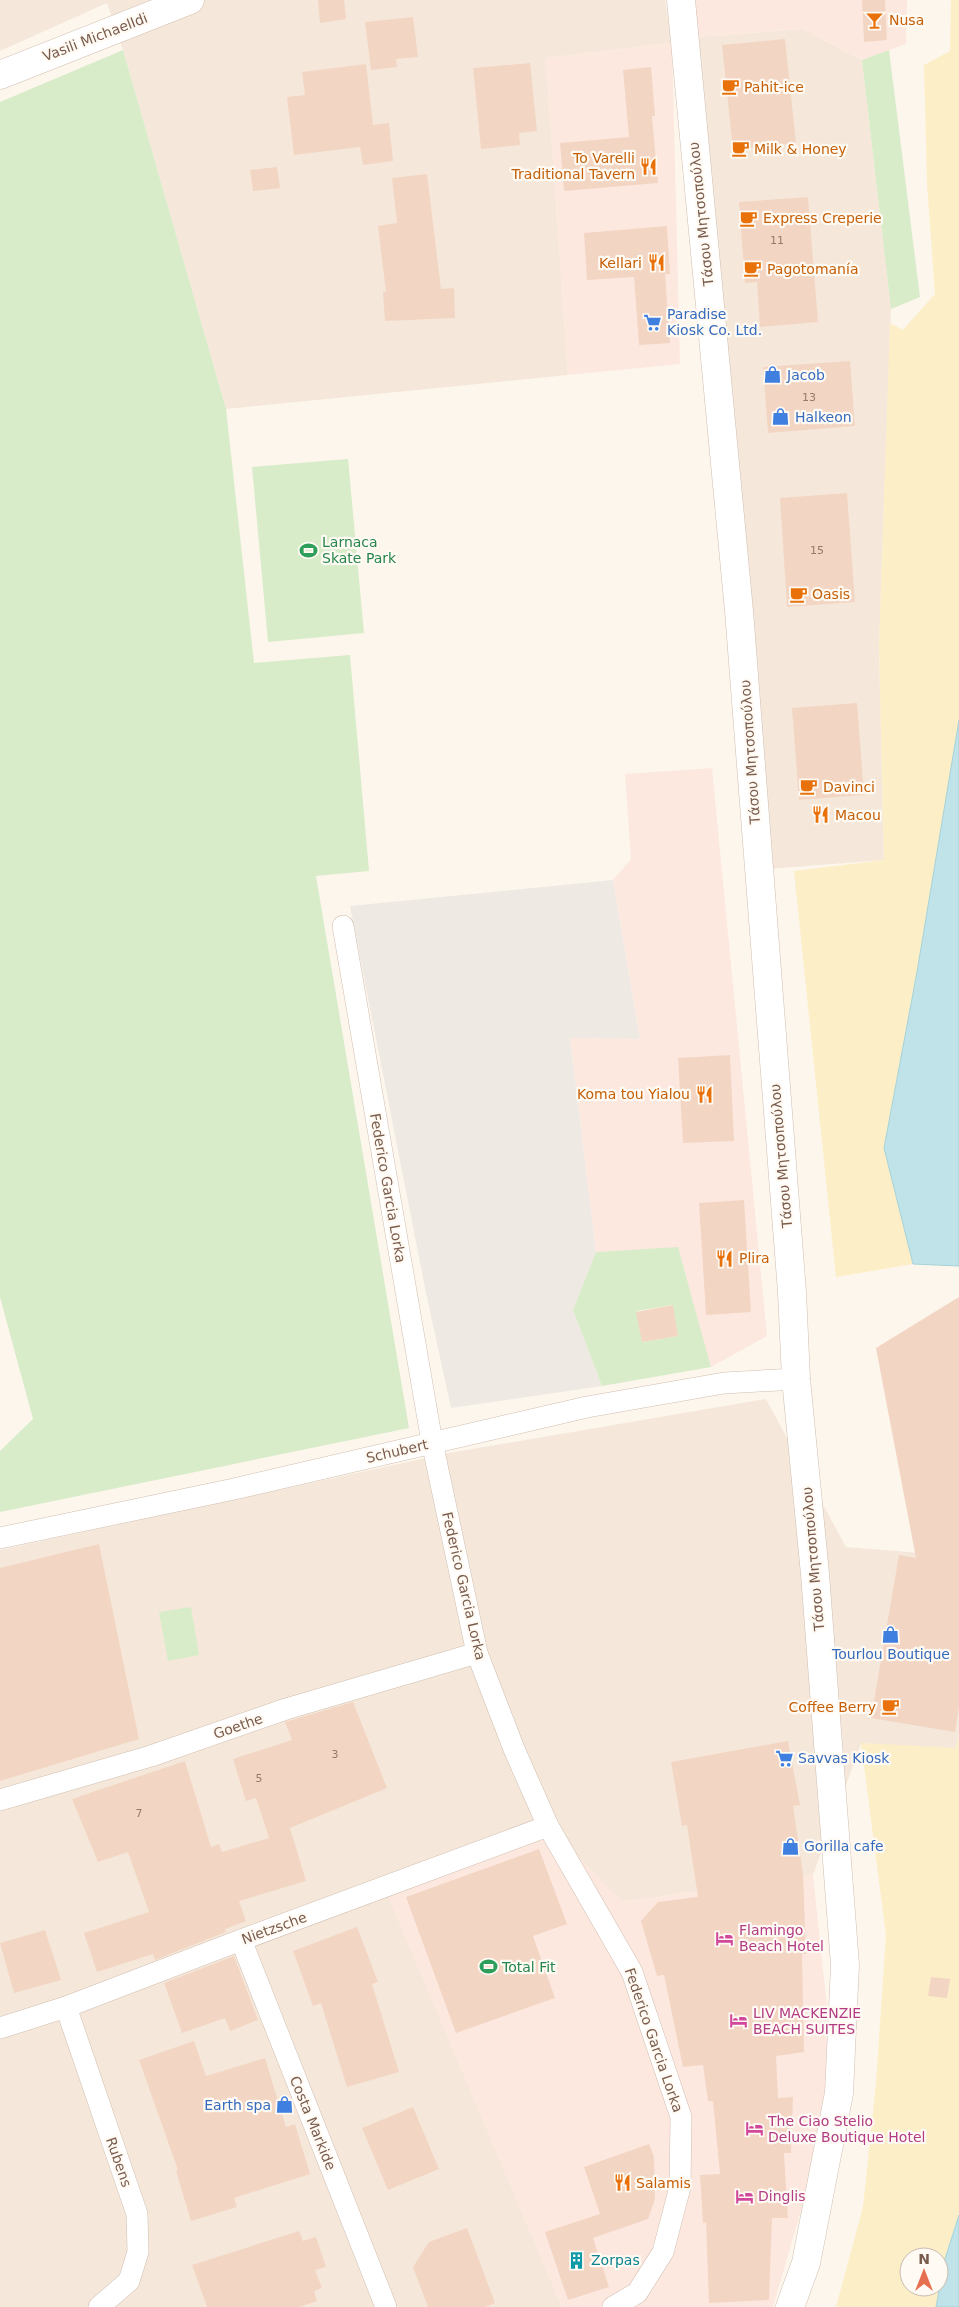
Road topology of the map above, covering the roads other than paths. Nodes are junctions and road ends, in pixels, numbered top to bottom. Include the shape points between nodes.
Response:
1 (190, 0) edge
2 (681, 0) edge
3 (0, 75) edge
4 (343, 926) dead end
5 (796, 1379) junction
6 (432, 1442) junction
7 (0, 1538) edge
8 (477, 1653) junction
9 (0, 1800) edge
10 (548, 1826) junction
11 (241, 1940) junction
12 (66, 2008) junction
13 (0, 2028) edge
14 (99, 2307) edge
15 (386, 2307) edge
16 (613, 2307) edge
17 (790, 2307) edge

1 - 3 street, Vasili MichaelIdi
2 - 5 street, Τάσου Μητσοπούλου via 739,611
4 - 6 street, Federico Garcia Lorka
5 - 6 street, Schubert via 724,1383 596,1405
5 - 17 street, Τάσου Μητσοπούλου via 815,1574 845,1965 839,2093 806,2262
6 - 7 street, Schubert via 234,1489
6 - 8 street, Federico Garcia Lorka
8 - 9 street, Goethe via 286,1709 151,1756
8 - 10 street, Federico Garcia Lorka
10 - 11 street, Nietzsche
10 - 16 street, Federico Garcia Lorka via 632,1972 681,2117 680,2187 663,2252 637,2293
11 - 12 street, Nietzsche
11 - 15 street, Costa Markide
12 - 13 street, Nietzsche
12 - 14 street, Rubens via 137,2214 138,2252 128,2281

